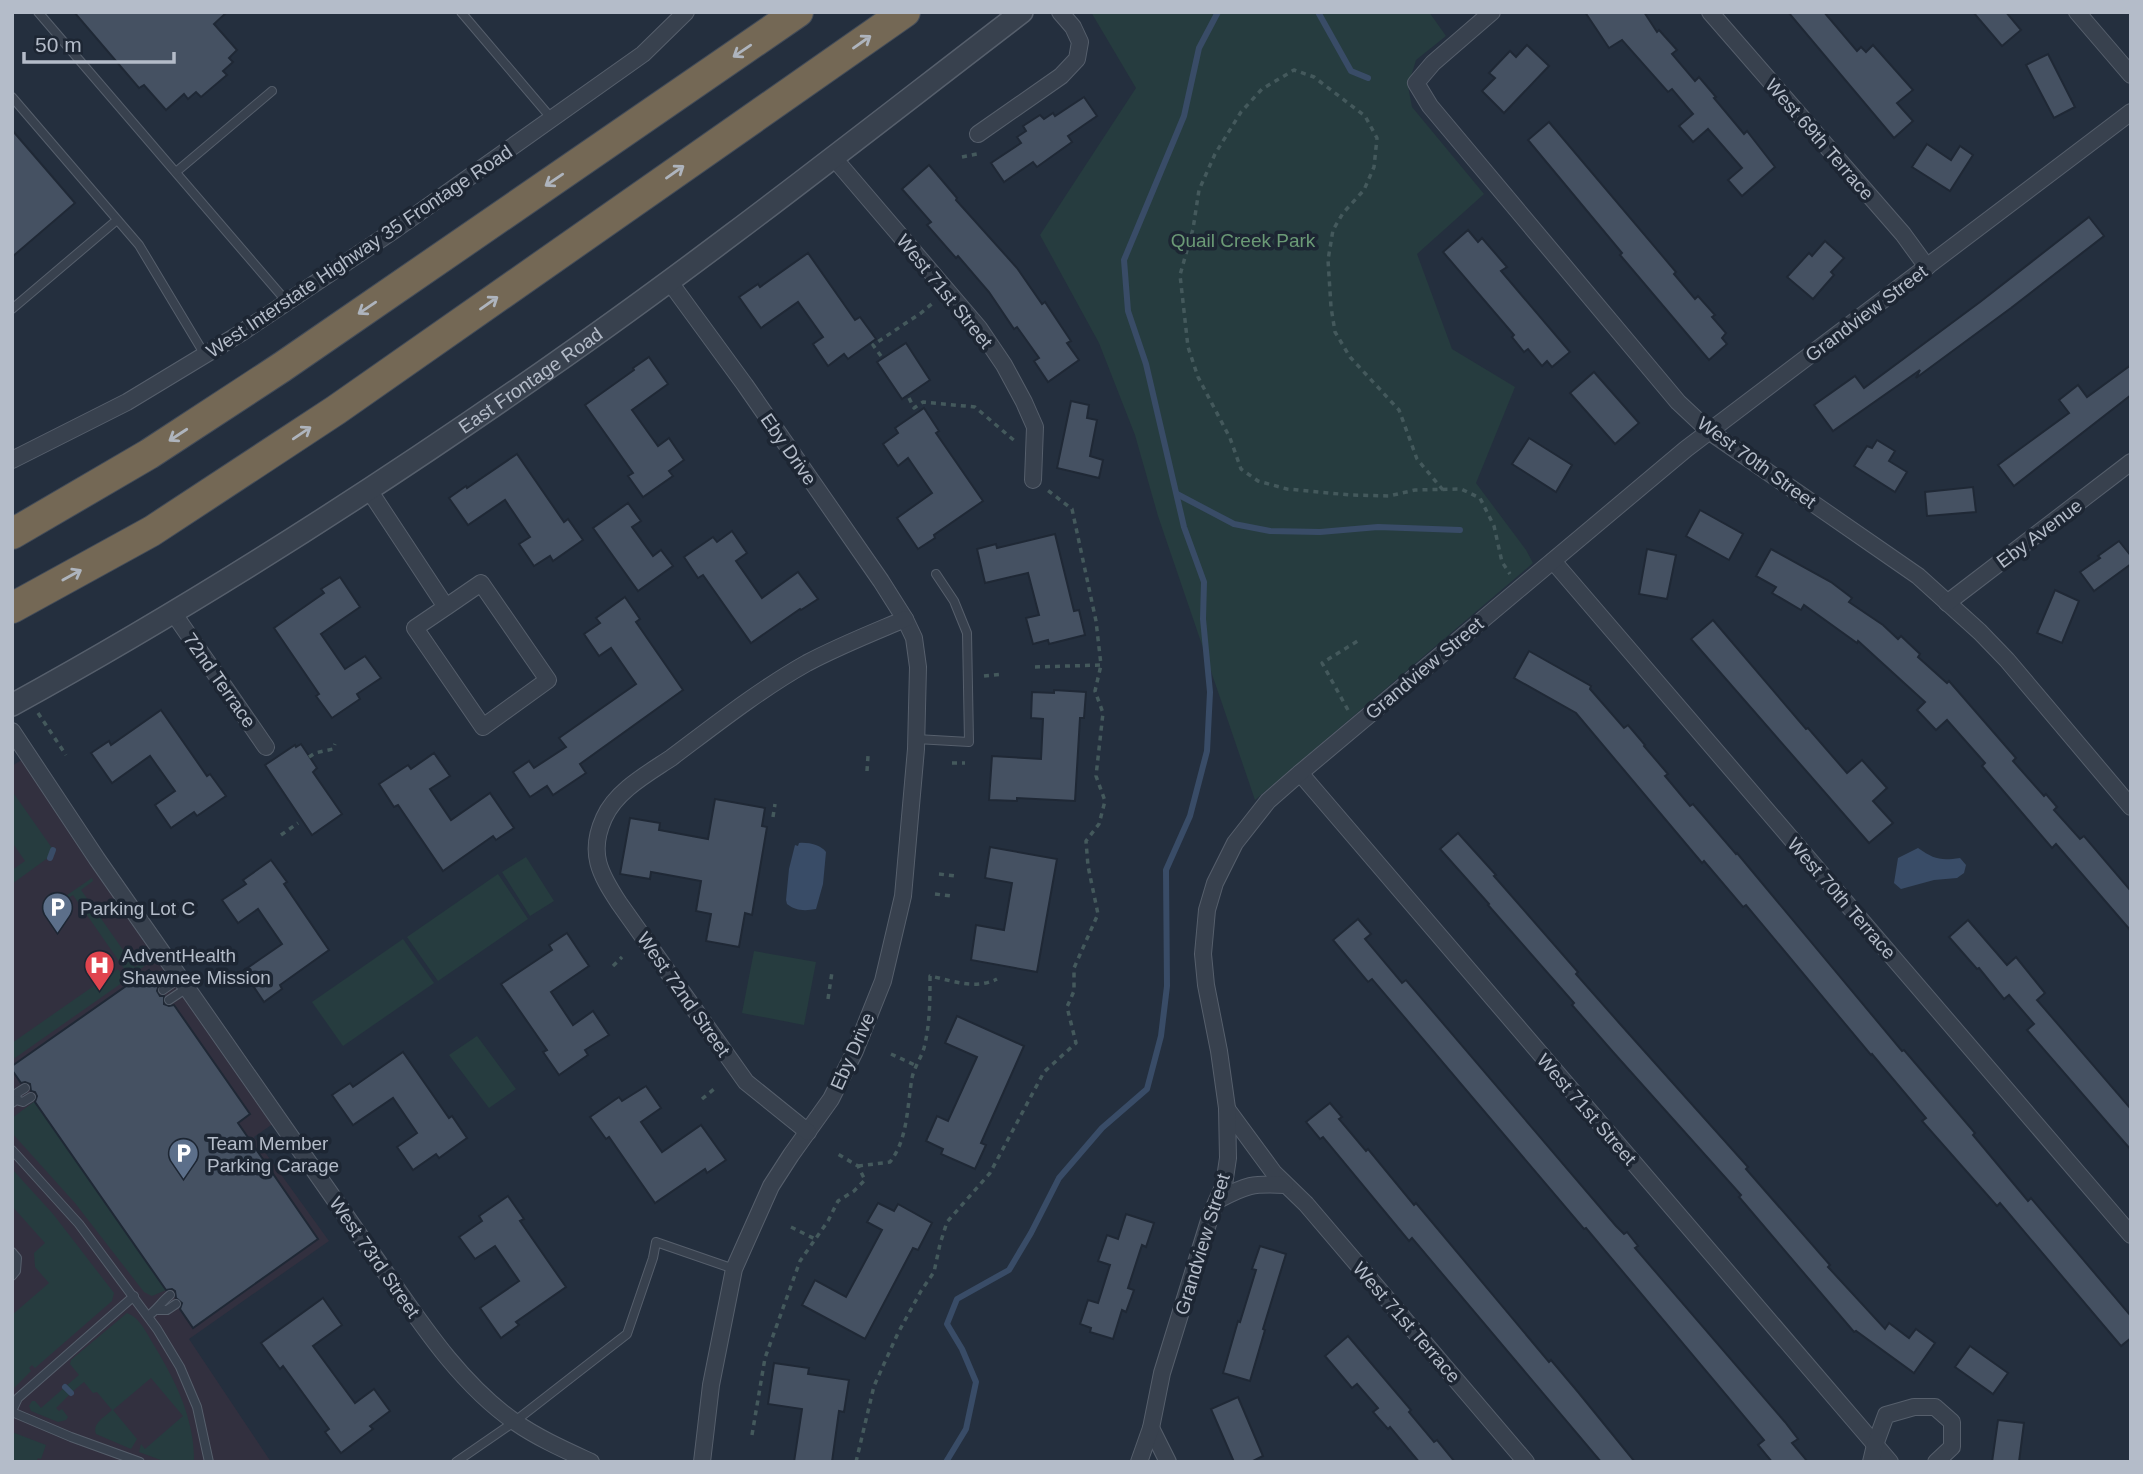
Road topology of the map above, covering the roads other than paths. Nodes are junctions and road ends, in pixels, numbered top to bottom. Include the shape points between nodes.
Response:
1 (38, 12) edge
2 (461, 12) edge
3 (686, 12) edge
4 (798, 12) edge
5 (905, 12) edge
6 (1022, 12) edge
7 (1060, 12) edge
8 (1492, 12) edge
9 (1710, 12) edge
10 (2077, 12) edge
11 (2131, 75) edge
12 (272, 91) dead end
13 (12, 97) edge
14 (2131, 113) edge
15 (552, 119) junction
16 (978, 134) dead end
17 (833, 157) junction
18 (176, 172) junction
19 (117, 220) junction
20 (1927, 267) junction
21 (669, 281) junction
22 (287, 302) junction
23 (12, 309) edge
24 (205, 355) junction
25 (1710, 432) junction
26 (12, 460) edge
27 (2131, 462) edge
28 (1033, 480) road end
29 (369, 490) junction
30 (12, 534) edge
31 (1553, 561) junction
32 (936, 574) dead end
33 (1947, 603) junction
34 (446, 607) junction
35 (12, 608) edge
36 (174, 614) junction
37 (905, 619) junction
38 (12, 705) edge
39 (12, 731) edge
40 (916, 739) junction
41 (266, 747) dead end
42 (1300, 773) junction
43 (2131, 807) edge
44 (184, 983) junction
45 (163, 990) dead end
46 (169, 1000) dead end
47 (25, 1088) dead end
48 (31, 1097) dead end
49 (14, 1102) edge
50 (1227, 1108) junction
51 (808, 1132) junction
52 (12, 1150) edge
53 (1285, 1185) junction
54 (1218, 1200) junction
55 (2131, 1235) edge
56 (12, 1252) edge
57 (734, 1269) junction
58 (12, 1276) edge
59 (170, 1295) dead end
60 (134, 1296) junction
61 (176, 1304) dead end
62 (158, 1310) junction
63 (148, 1316) junction
64 (12, 1412) edge
65 (514, 1422) junction
66 (1151, 1429) junction
67 (1875, 1445) junction
68 (140, 1462) edge
69 (209, 1462) edge
70 (456, 1462) edge
71 (591, 1462) edge
72 (702, 1462) edge
73 (1139, 1462) edge
74 (1168, 1462) edge
75 (1526, 1462) edge
76 (1871, 1462) edge
77 (1891, 1462) edge
78 (1936, 1462) edge

1 - 18 lane
2 - 15 lane
3 - 15 street, West Interstate Highway 35 Frontage Road via 643,54
4 -> 30 highway via 282,367 149,454
35 -> 5 highway via 152,531 246,471
6 - 17 street, East Frontage Road
7 - 16 street via 1080,42 1077,59
8 - 25 street, West 70th Street via 1416,83 1430,106 1678,402
9 - 20 street, West 69th Terrace
10 - 11 street
12 - 18 lane
13 - 19 lane
14 - 20 street, Grandview Street
15 - 22 street, West Interstate Highway 35 Frontage Road
17 - 21 street, East Frontage Road
17 - 28 street, West 71st Street via 979,328 1004,366 1035,427
18 - 22 lane
19 - 23 lane
19 - 24 lane via 139,245
20 - 25 street, Grandview Street
21 - 29 street, East Frontage Road
21 - 37 street, Eby Drive
22 - 24 street, West Interstate Highway 35 Frontage Road
24 - 26 street, West Interstate Highway 35 Frontage Road via 127,402
25 - 31 street, Grandview Street
25 - 33 street, West 70th Street via 1918,576
27 - 33 street, Eby Avenue
29 - 34 street
29 - 36 street, East Frontage Road
31 - 42 street, Grandview Street
31 - 55 street, West 70th Terrace
32 - 40 lane via 967,633 969,742
33 - 43 street, West 70th Street via 2007,660
34 - 34 street via 415,628 483,727 548,680 481,583
36 - 38 street, East Frontage Road
36 - 41 street, 72nd Terrace
37 - 40 street, Eby Drive via 914,638 918,667
37 - 51 street, West 72nd Street via 837,648 778,681 635,783 612,804 599,834 598,865 619,903 746,1082
39 - 44 street, West 73rd Street
40 - 51 street, Eby Drive via 904,896 883,981 855,1051
42 - 50 street, Grandview Street via 1268,801 1235,843 1207,910 1206,985
42 - 67 street, West 71st Street
44 - 45 lane
44 - 46 lane
44 - 65 street, West 73rd Street via 415,1314 479,1393
47 - 49 lane
48 - 49 lane
50 - 53 street, West 71st Terrace
50 - 54 street, Grandview Street via 1228,1158
51 - 57 street, Eby Drive via 771,1186
52 - 60 lane via 79,1224
53 - 54 street via 1243,1186
53 - 75 street, West 71st Terrace
54 - 66 street, Grandview Street via 1162,1373
56 - 58 lane via 17,1258
57 - 65 lane via 656,1242 627,1334
57 - 72 street, Eby Drive via 711,1385
59 - 62 lane
60 - 63 lane
60 - 64 lane via 18,1398
61 - 62 lane
62 - 63 lane
63 - 69 lane via 190,1388
64 - 68 lane
65 - 70 lane
65 - 71 street, West 73rd Street
66 - 73 street, Grandview Street
66 - 74 street
67 - 76 street
67 - 77 street, West 71st Street
67 - 78 street via 1886,1415 1935,1407 1952,1422 1952,1447

